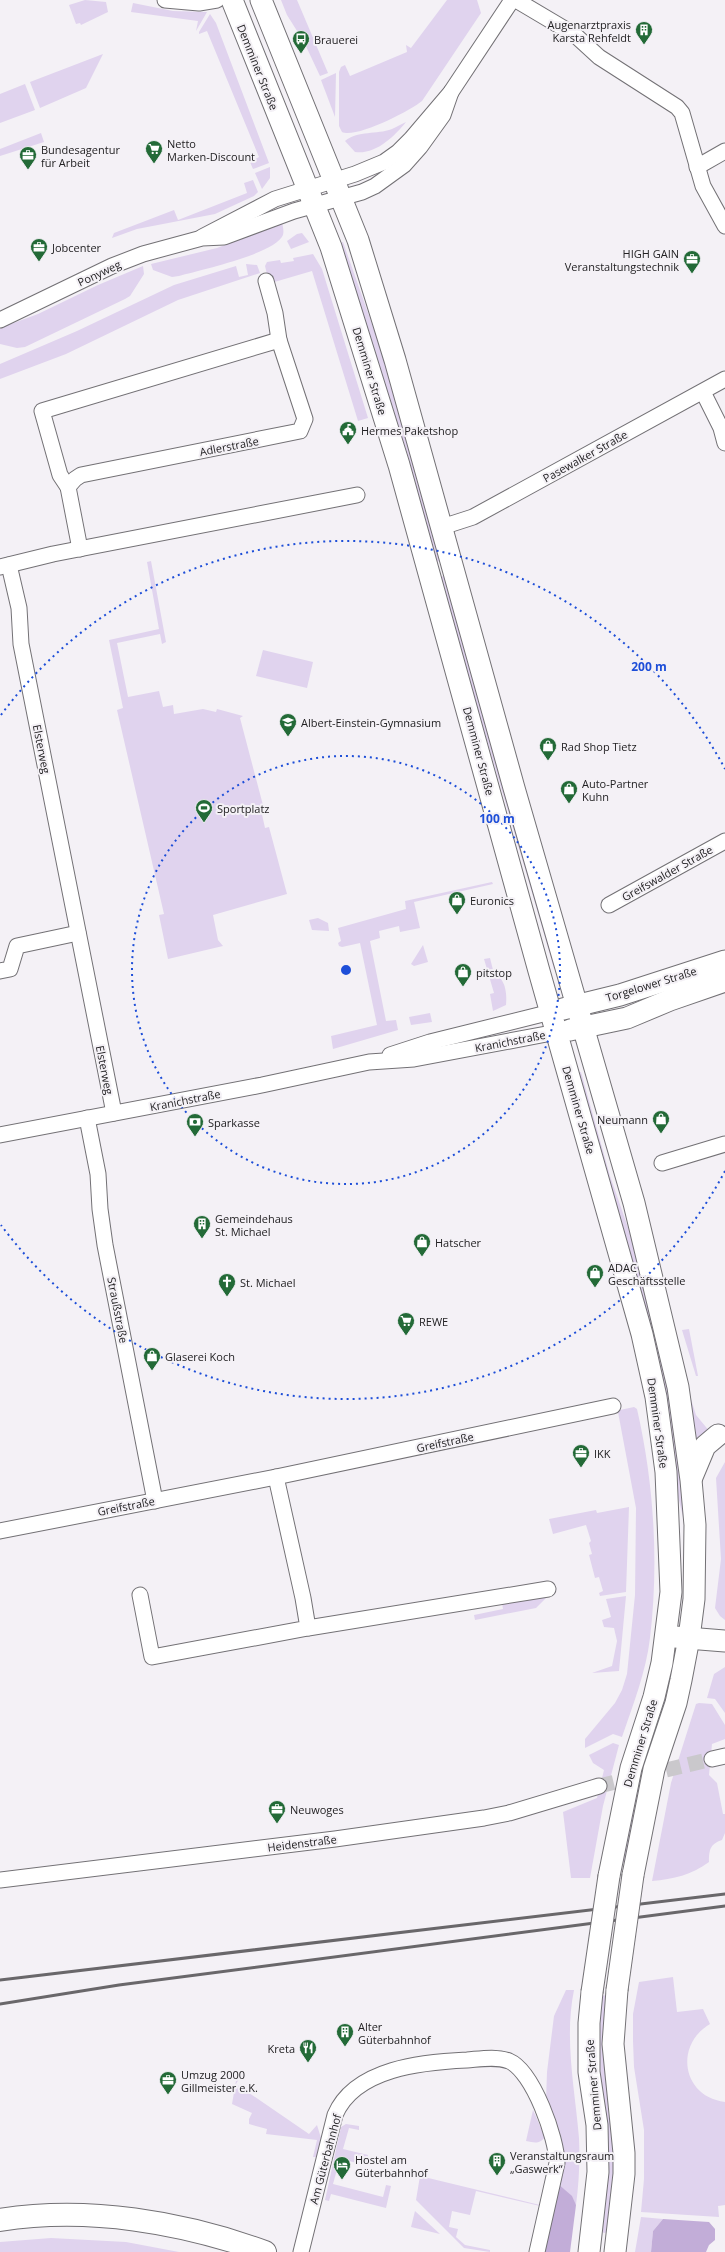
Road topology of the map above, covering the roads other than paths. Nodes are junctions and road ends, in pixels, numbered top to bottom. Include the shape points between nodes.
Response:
1 (165, 0) edge
2 (217, 0) edge
3 (232, 0) edge
4 (261, 0) edge
5 (512, 0) edge
6 (516, 0) edge
7 (725, 151) edge
8 (697, 167) junction
9 (337, 189) junction
10 (311, 197) junction
11 (725, 226) edge
12 (266, 281) dead end
13 (0, 320) edge
14 (279, 340) junction
15 (725, 380) edge
16 (703, 392) junction
17 (725, 443) edge
18 (68, 487) junction
19 (357, 495) dead end
20 (442, 527) junction
21 (80, 549) junction
22 (4, 566) edge
23 (725, 842) edge
24 (609, 905) dead end
25 (78, 933) junction
26 (725, 961) edge
27 (0, 971) edge
28 (725, 982) edge
29 (576, 1006) junction
30 (551, 1012) junction
31 (582, 1027) junction
32 (557, 1032) junction
33 (369, 1062) junction
34 (114, 1113) junction
35 (87, 1118) junction
36 (0, 1135) edge
37 (725, 1144) edge
38 (662, 1163) dead end
39 (613, 1406) dead end
40 (722, 1433) edge
41 (276, 1477) junction
42 (691, 1480) junction
43 (155, 1501) junction
44 (0, 1531) edge
45 (548, 1589) dead end
46 (140, 1595) dead end
47 (308, 1628) junction
48 (667, 1636) junction
49 (690, 1638) junction
50 (725, 1641) edge
51 (600, 1786) tunnel mouth
52 (0, 1880) edge
53 (0, 2220) edge
54 (265, 2252) edge
55 (301, 2252) edge
56 (537, 2252) edge
57 (589, 2252) edge
58 (615, 2252) edge

1 - 2 street via 199,3
3 - 10 main road, Demminer Straße
4 - 9 main road, Demminer Straße
5 - 9 street, Ponyweg via 451,92 443,115 420,148 404,165 376,186
6 - 8 street via 575,35 599,57 677,106 682,113
7 - 8 street
8 - 11 street via 703,186
9 - 10 street, Ponyweg
9 - 20 main road, Demminer Straße via 358,240
10 - 13 street, Ponyweg via 275,199 202,238 123,261
10 - 30 main road, Demminer Straße via 331,247 399,465
12 - 14 street, Adlerstraße
14 - 18 street via 42,411 60,475
14 - 18 street, Adlerstraße via 305,419 300,431 81,475
15 - 16 street, Pasewalker Straße
16 - 17 street
16 - 20 street, Pasewalker Straße via 473,517
18 - 21 street
19 - 21 street
20 - 29 main road, Demminer Straße
21 - 22 street
22 - 25 street, Elsterweg via 19,608 21,644
23 - 24 street, Greifswalder Straße
25 - 27 street via 17,946 10,969
25 - 34 street, Elsterweg
26 - 29 main road, Torgelower Straße via 620,995
28 - 31 main road, Torgelower Straße via 626,1018
29 - 30 main road, Torgelower Straße
29 - 31 main road, Demminer Straße
30 - 32 main road, Demminer Straße
30 - 33 street, Kranichstraße via 430,1042
31 - 32 main road, Torgelower Straße
31 - 42 main road, Demminer Straße via 634,1203 664,1327 678,1387
32 - 33 street, Kranichstraße via 414,1059
32 - 48 main road, Demminer Straße via 642,1334 656,1397 670,1527 671,1592
33 - 34 street, Kranichstraße
34 - 35 street, Kranichstraße
35 - 36 street, Kranichstraße
35 - 43 street, Straußstraße via 98,1174 105,1245
37 - 38 street
39 - 41 street, Greifstraße
40 - 42 main road via 705,1446
41 - 43 street, Greifstraße
41 - 47 street
42 - 49 main road, Demminer Straße via 695,1553
43 - 44 street, Greifstraße
45 - 47 street
46 - 47 street via 152,1657
48 - 49 main road
48 - 57 main road, Demminer Straße, bridge via 654,1697 622,1805 592,1992 589,2065 597,2126 598,2172
49 - 50 main road
49 - 58 main road, Demminer Straße, bridge via 676,1703 654,1769 633,1875 617,1990 613,2044 624,2174
51 - 52 street, Heidenstraße via 510,1813 484,1818
53 - 54 main road via 49,2216 127,2219 227,2240
55 - 56 street, Am Güterbahnhof via 336,2115 339,2106 349,2094 387,2073 427,2063 495,2058 510,2061 525,2076 542,2106 556,2150 557,2164

